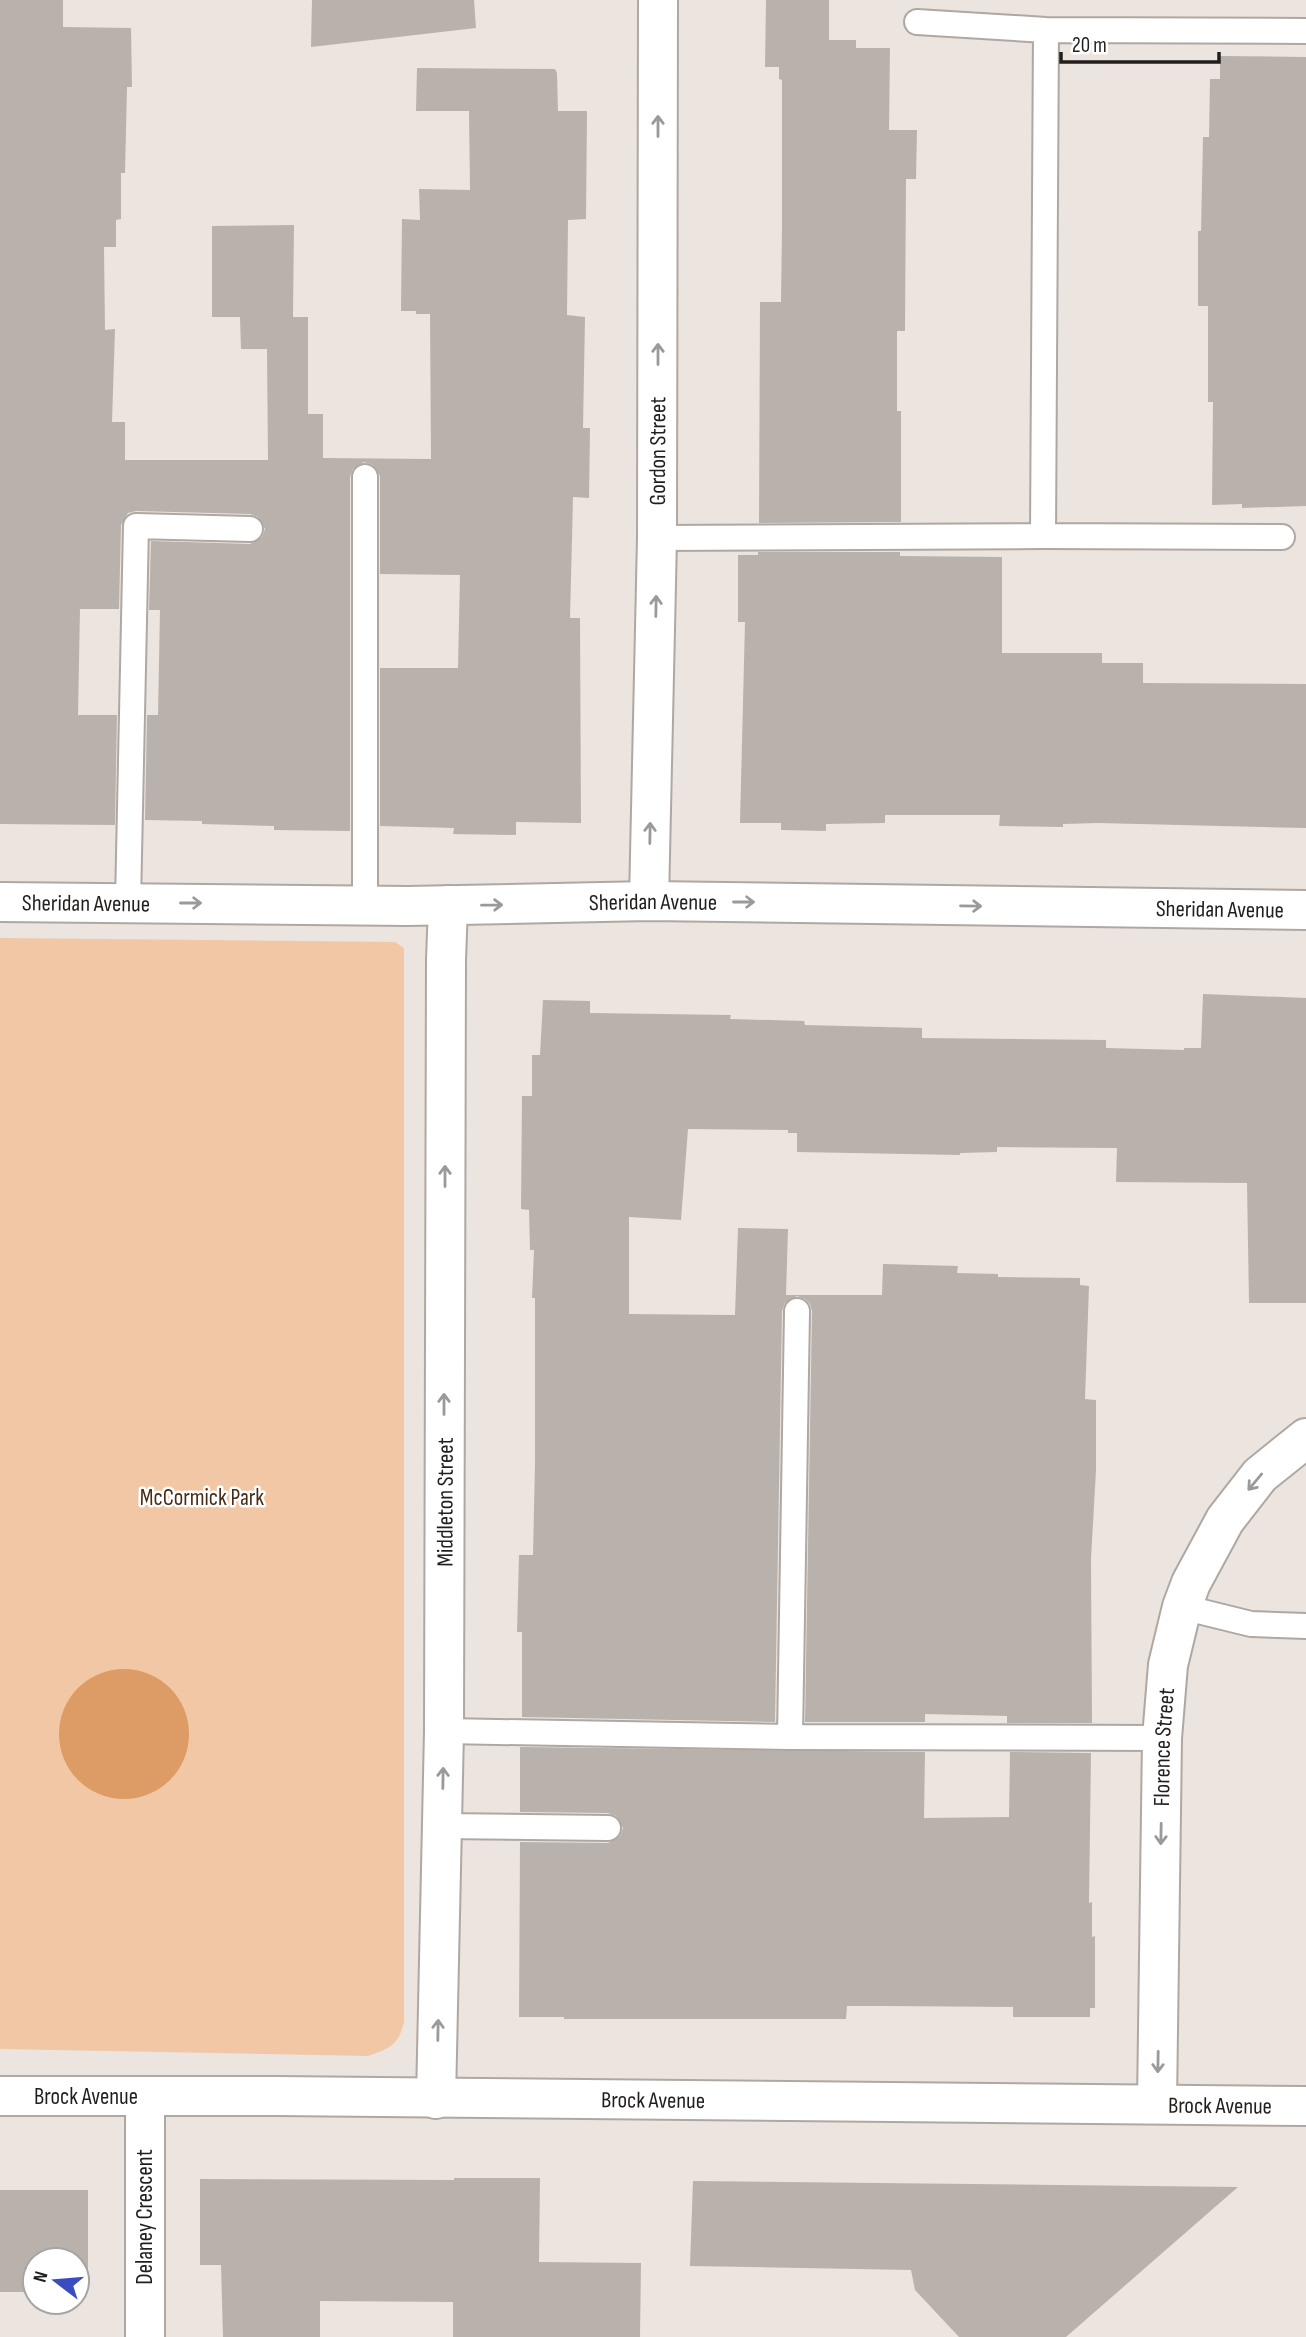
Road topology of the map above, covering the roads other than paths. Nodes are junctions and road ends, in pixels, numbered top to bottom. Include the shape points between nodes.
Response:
1 (658, 0) edge
2 (917, 22) dead end
3 (1046, 30) junction
4 (1306, 31) edge
5 (365, 477) dead end
6 (250, 529) dead end
7 (1043, 536) junction
8 (1282, 537) dead end
9 (657, 538) junction
10 (649, 901) junction
11 (0, 902) edge
12 (128, 903) junction
13 (365, 905) junction
14 (448, 905) junction
15 (1306, 910) edge
16 (797, 1311) dead end
17 (1306, 1437) edge
18 (1182, 1607) junction
19 (1306, 1626) edge
20 (444, 1731) junction
21 (790, 1737) junction
22 (1162, 1738) junction
23 (442, 1826) junction
24 (608, 1828) dead end
25 (0, 2096) edge
26 (145, 2097) junction
27 (436, 2098) junction
28 (1157, 2104) junction
29 (1306, 2106) edge
30 (145, 2337) edge

9 -> 1 street, Gordon Street
2 - 3 lane
3 - 4 lane
3 - 7 lane
5 - 13 lane
6 - 12 lane via 136,526
7 - 8 lane
7 - 9 lane
10 -> 9 street, Gordon Street
14 -> 10 street, Sheridan Avenue
10 -> 15 street, Sheridan Avenue
11 - 12 street, Sheridan Avenue
12 -> 13 street, Sheridan Avenue
13 - 14 street, Sheridan Avenue
20 -> 14 street, Middleton Street
16 - 21 lane
17 -> 18 street, Florence Street via 1259,1475 1225,1520
18 - 19 lane via 1251,1624
18 - 22 street, Florence Street via 1168,1665
20 - 21 lane
23 -> 20 street, Middleton Street
21 - 22 lane
22 -> 28 street, Florence Street
23 - 24 lane
27 -> 23 street, Middleton Street
25 - 26 street, Brock Avenue
26 - 27 street, Brock Avenue
26 - 30 street, Delaney Crescent
27 - 28 street, Brock Avenue
28 - 29 street, Brock Avenue

